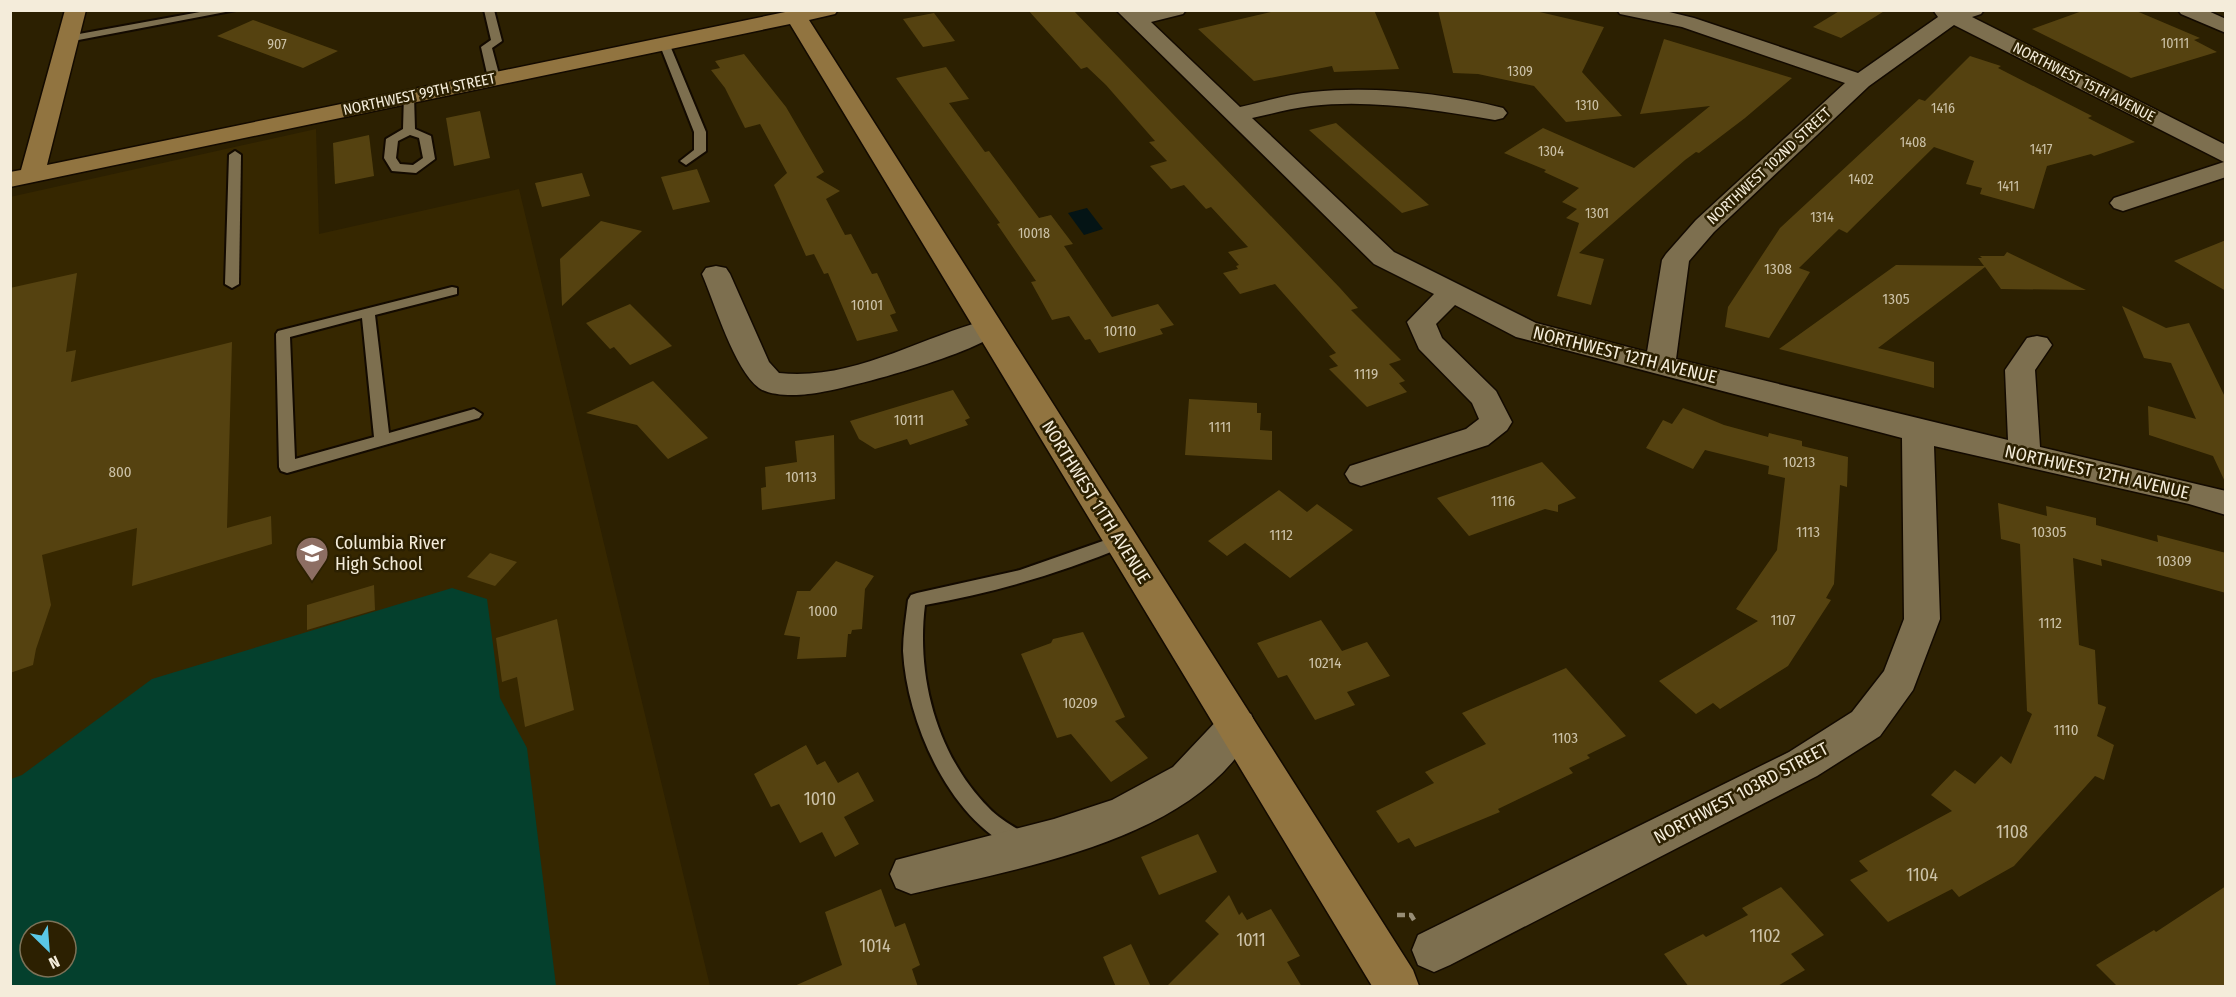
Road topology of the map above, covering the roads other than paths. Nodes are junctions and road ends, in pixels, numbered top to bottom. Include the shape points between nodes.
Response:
1 (76, 10) edge
2 (231, 10) edge
3 (489, 10) edge
4 (828, 10) edge
5 (1176, 10) edge
6 (1627, 10) edge
7 (2188, 10) edge
8 (1956, 12) edge
9 (1131, 15) edge
10 (796, 17) junction
11 (2226, 27) edge
12 (68, 39) junction
13 (664, 43) junction
14 (494, 78) junction
15 (1862, 81) junction
16 (408, 96) junction
17 (1495, 113) dead end
18 (1236, 115) junction
19 (409, 131) dead end
20 (2226, 154) edge
21 (235, 155) dead end
22 (686, 161) dead end
23 (2226, 169) edge
24 (21, 177) edge
25 (2123, 203) dead end
26 (716, 274) dead end
27 (232, 284) dead end
28 (452, 291) dead end
29 (1450, 294) junction
30 (368, 312) junction
31 (987, 329) junction
32 (2037, 345) dead end
33 (1660, 364) junction
34 (474, 414) dead end
35 (1918, 430) junction
36 (382, 440) junction
37 (2025, 456) junction
38 (1361, 474) dead end
39 (2226, 503) edge
40 (1120, 541) junction
41 (1237, 726) junction
42 (1026, 845) junction
43 (911, 874) dead end
44 (1434, 950) dead end
45 (1397, 987) edge

1 - 12 street
2 - 12 lane
3 - 14 lane via 497,41 486,47
4 - 10 street, NORTHWEST 99TH STREET
5 - 9 street
6 - 15 street via 1688,22
7 - 11 street
8 - 15 street, NORTHWEST 102ND STREET
8 - 20 street, NORTHWEST 15TH AVENUE
9 - 18 street, NORTHWEST 12TH AVENUE
10 - 13 street, NORTHWEST 99TH STREET
10 - 31 street, NORTHWEST 11TH AVENUE
12 - 24 street
13 - 14 street, NORTHWEST 99TH STREET
13 - 22 lane via 700,132 699,151
14 - 16 street, NORTHWEST 99TH STREET
15 - 33 street, NORTHWEST 102ND STREET via 1705,226 1676,260
16 - 19 lane
16 - 24 street, NORTHWEST 99TH STREET
17 - 18 street via 1365,97 1310,99
18 - 29 street, NORTHWEST 12TH AVENUE via 1384,258
21 - 27 lane
23 - 25 street
26 - 31 street via 756,367 771,382 810,384 843,377
28 - 30 lane
29 - 33 street, NORTHWEST 12TH AVENUE via 1526,330
29 - 38 street via 1421,322 1430,342 1485,398 1496,422 1477,437
30 - 36 lane
30 - 36 lane via 283,334 287,467
31 - 40 street, NORTHWEST 11TH AVENUE
32 - 37 street via 2020,370
33 - 35 street, NORTHWEST 12TH AVENUE
34 - 36 lane
35 - 37 street, NORTHWEST 12TH AVENUE
35 - 44 street, NORTHWEST 103RD STREET via 1922,619 1900,679 1866,724 1803,764
37 - 39 street, NORTHWEST 12TH AVENUE
40 - 41 street, NORTHWEST 11TH AVENUE
40 - 42 lane via 1088,555 972,591 917,600 913,655 937,747 980,813
41 - 42 street via 1196,771 1167,794 1062,836
41 - 45 street, NORTHWEST 11TH AVENUE
42 - 43 street

